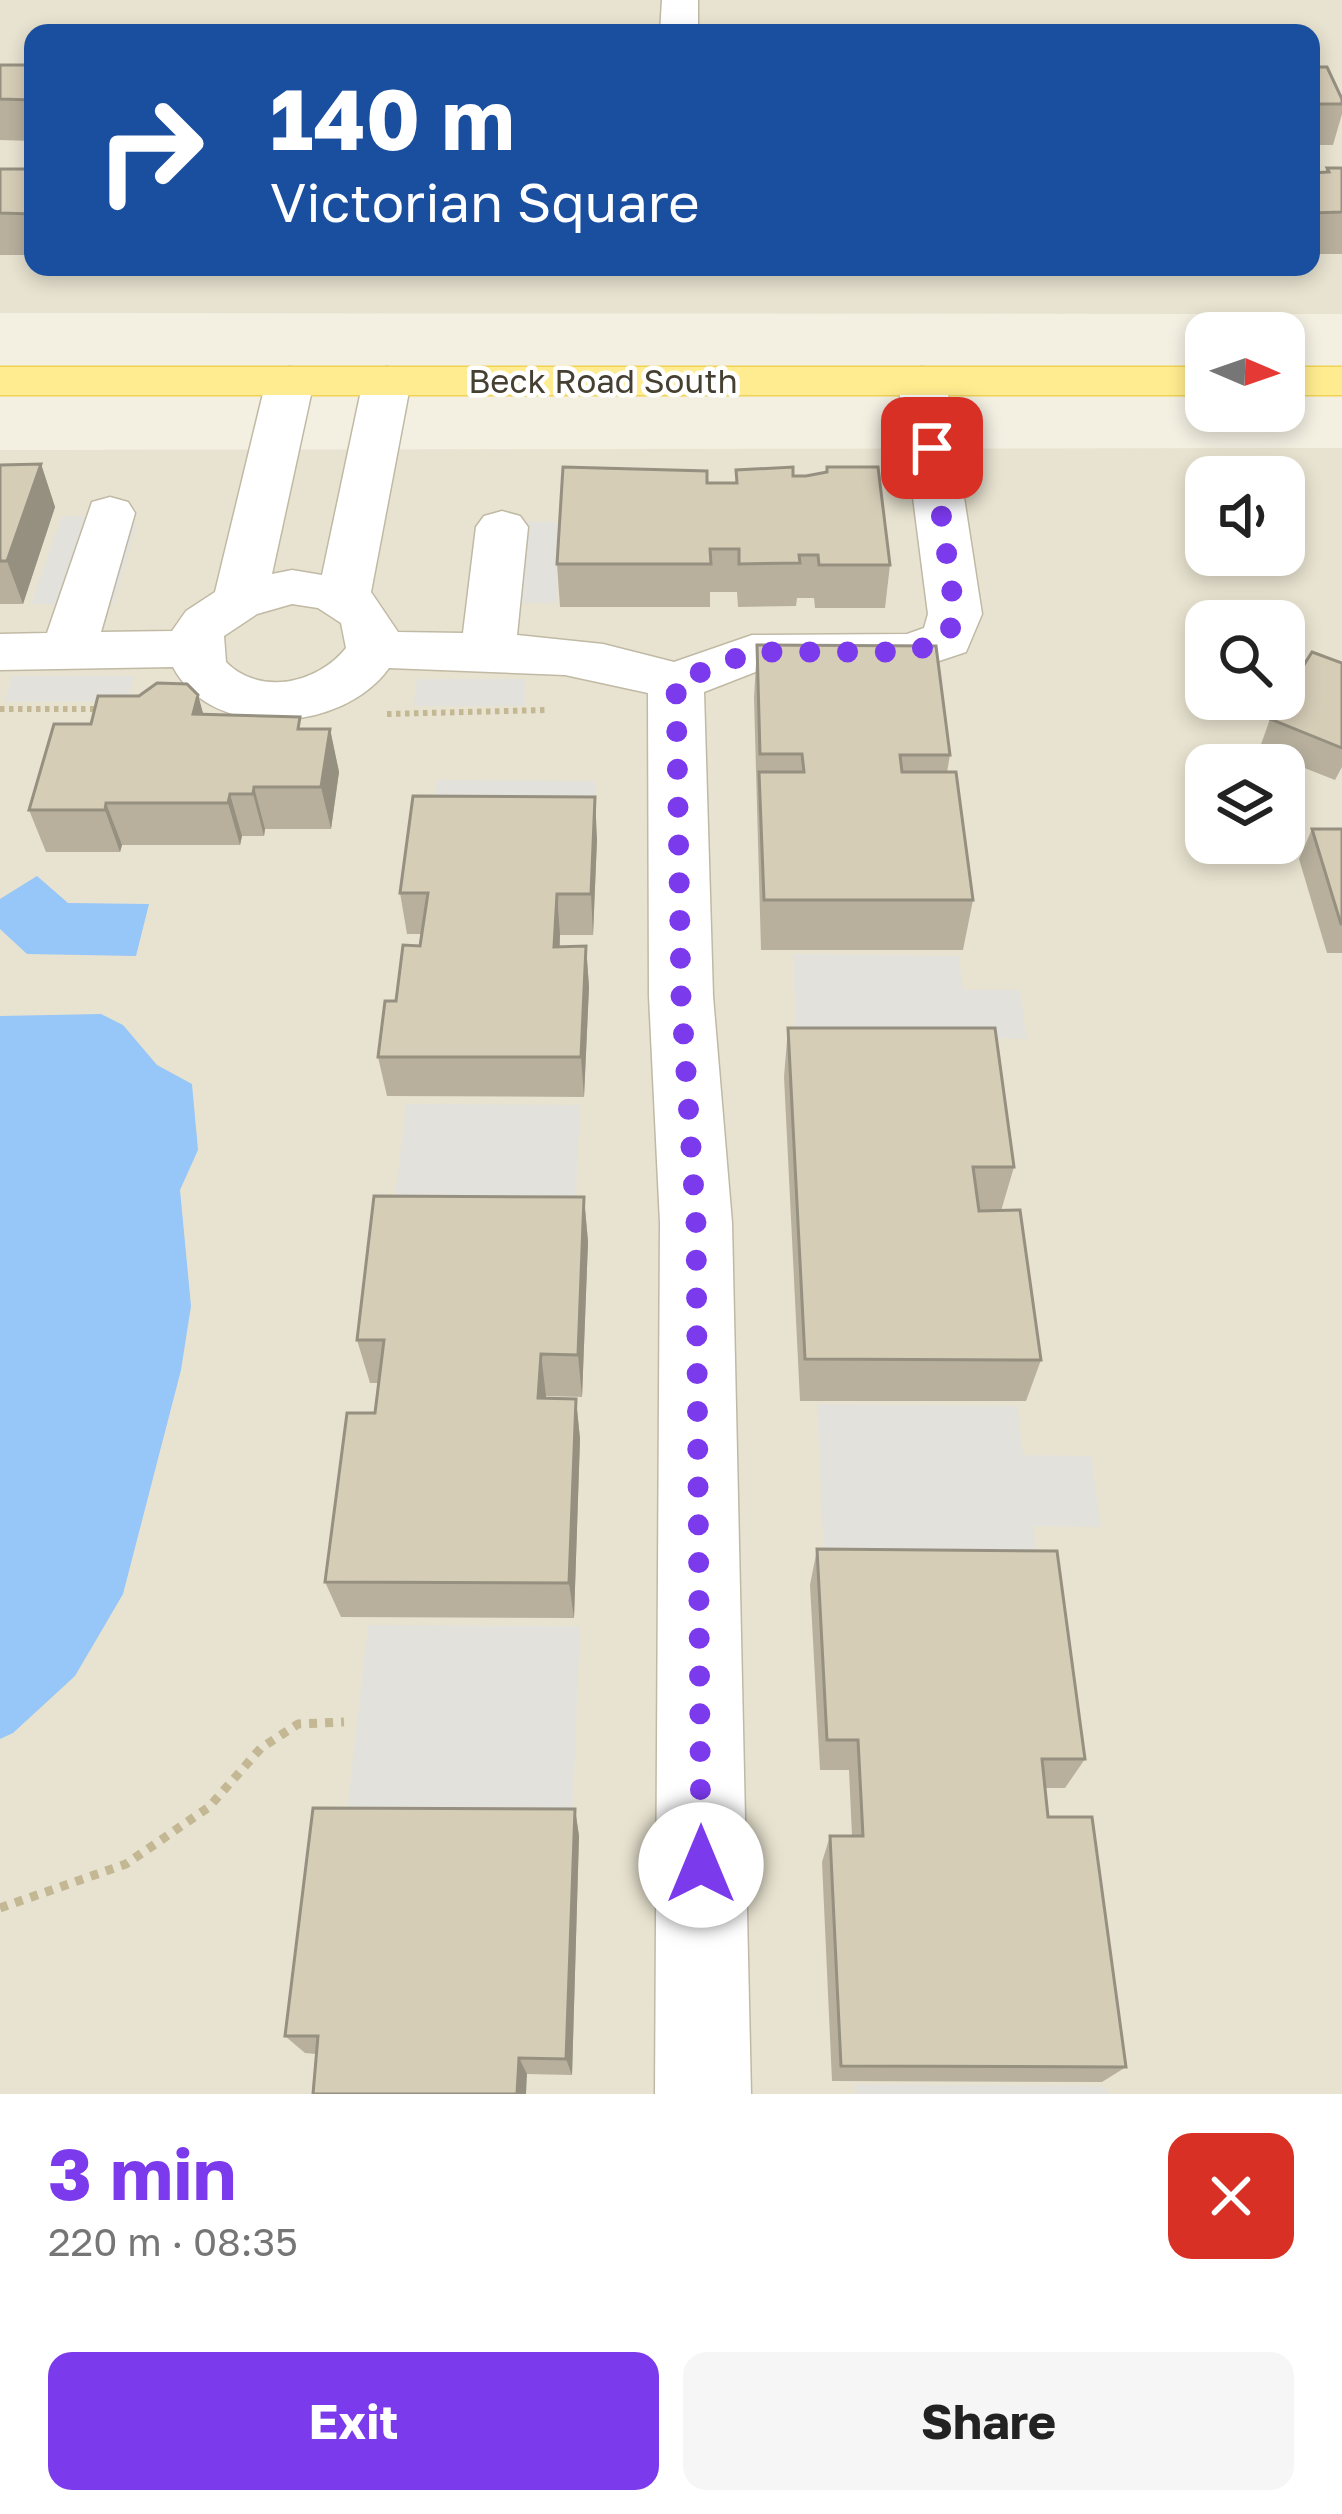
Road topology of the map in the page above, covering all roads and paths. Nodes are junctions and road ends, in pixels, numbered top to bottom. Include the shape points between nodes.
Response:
1 (290, 380) junction
2 (0, 381) edge
3 (387, 381) junction
4 (922, 381) junction
5 (1185, 381) edge
6 (1305, 381) edge
7 (1342, 381) edge
8 (110, 513) dead end
9 (502, 526) dead end
10 (344, 596) junction
11 (240, 598) junction
12 (194, 649) junction
13 (374, 649) junction
14 (0, 652) edge
15 (68, 652) junction
16 (488, 655) junction
17 (676, 682) junction
18 (344, 1722) dead end
19 (0, 1909) edge
20 (703, 2094) edge

1 - 2 main road, Beck Road South
1 - 3 main road, Beck Road South
1 - 11 street
3 - 4 main road, Beck Road South
3 - 10 street
4 - 5 main road, Beck Road South
4 - 17 street via 955,614 947,639 912,652 752,652
6 - 7 main road
8 - 15 street
9 - 16 street
10 - 11 street via 292,587
10 - 13 street via 364,611
11 - 12 street via 202,628
12 - 13 street via 200,668 230,692 287,700 337,688
12 - 15 street
13 - 16 street
14 - 15 street
16 - 17 street via 625,663
17 - 20 street via 681,996 696,1223
18 - 19 path via 298,1724 261,1748 209,1807 126,1864

